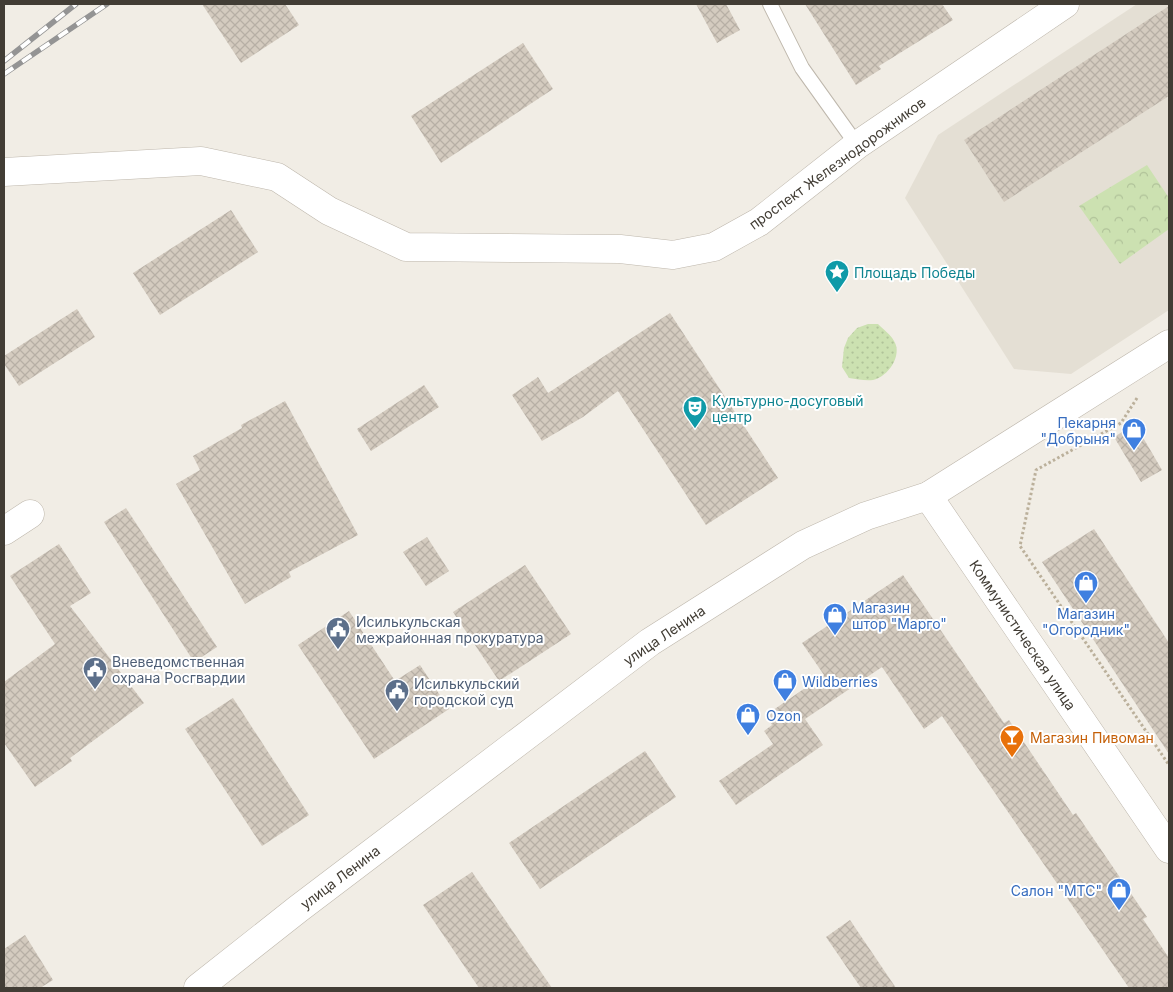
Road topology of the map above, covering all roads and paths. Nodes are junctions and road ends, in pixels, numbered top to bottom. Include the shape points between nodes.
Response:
1 (770, 4) edge
2 (1065, 4) edge
3 (857, 145) junction
4 (4, 172) edge
5 (1169, 344) edge
6 (1145, 393) dead end
7 (928, 496) junction
8 (30, 514) dead end
9 (4, 531) edge
10 (1169, 764) edge
11 (1169, 849) edge
12 (198, 988) edge

1 - 3 lane via 802,68
2 - 3 street, проспект Железнодорожников
3 - 4 street, проспект Железнодорожников via 759,222 714,247 673,255 620,249 406,247 330,211 277,177 201,161
5 - 7 street, улица Ленина
6 - 10 path via 1136,398 1122,423 1036,470 1020,546
7 - 11 street, Коммунистическая улица
7 - 12 street, улица Ленина via 866,516 803,545 650,642
8 - 9 street

